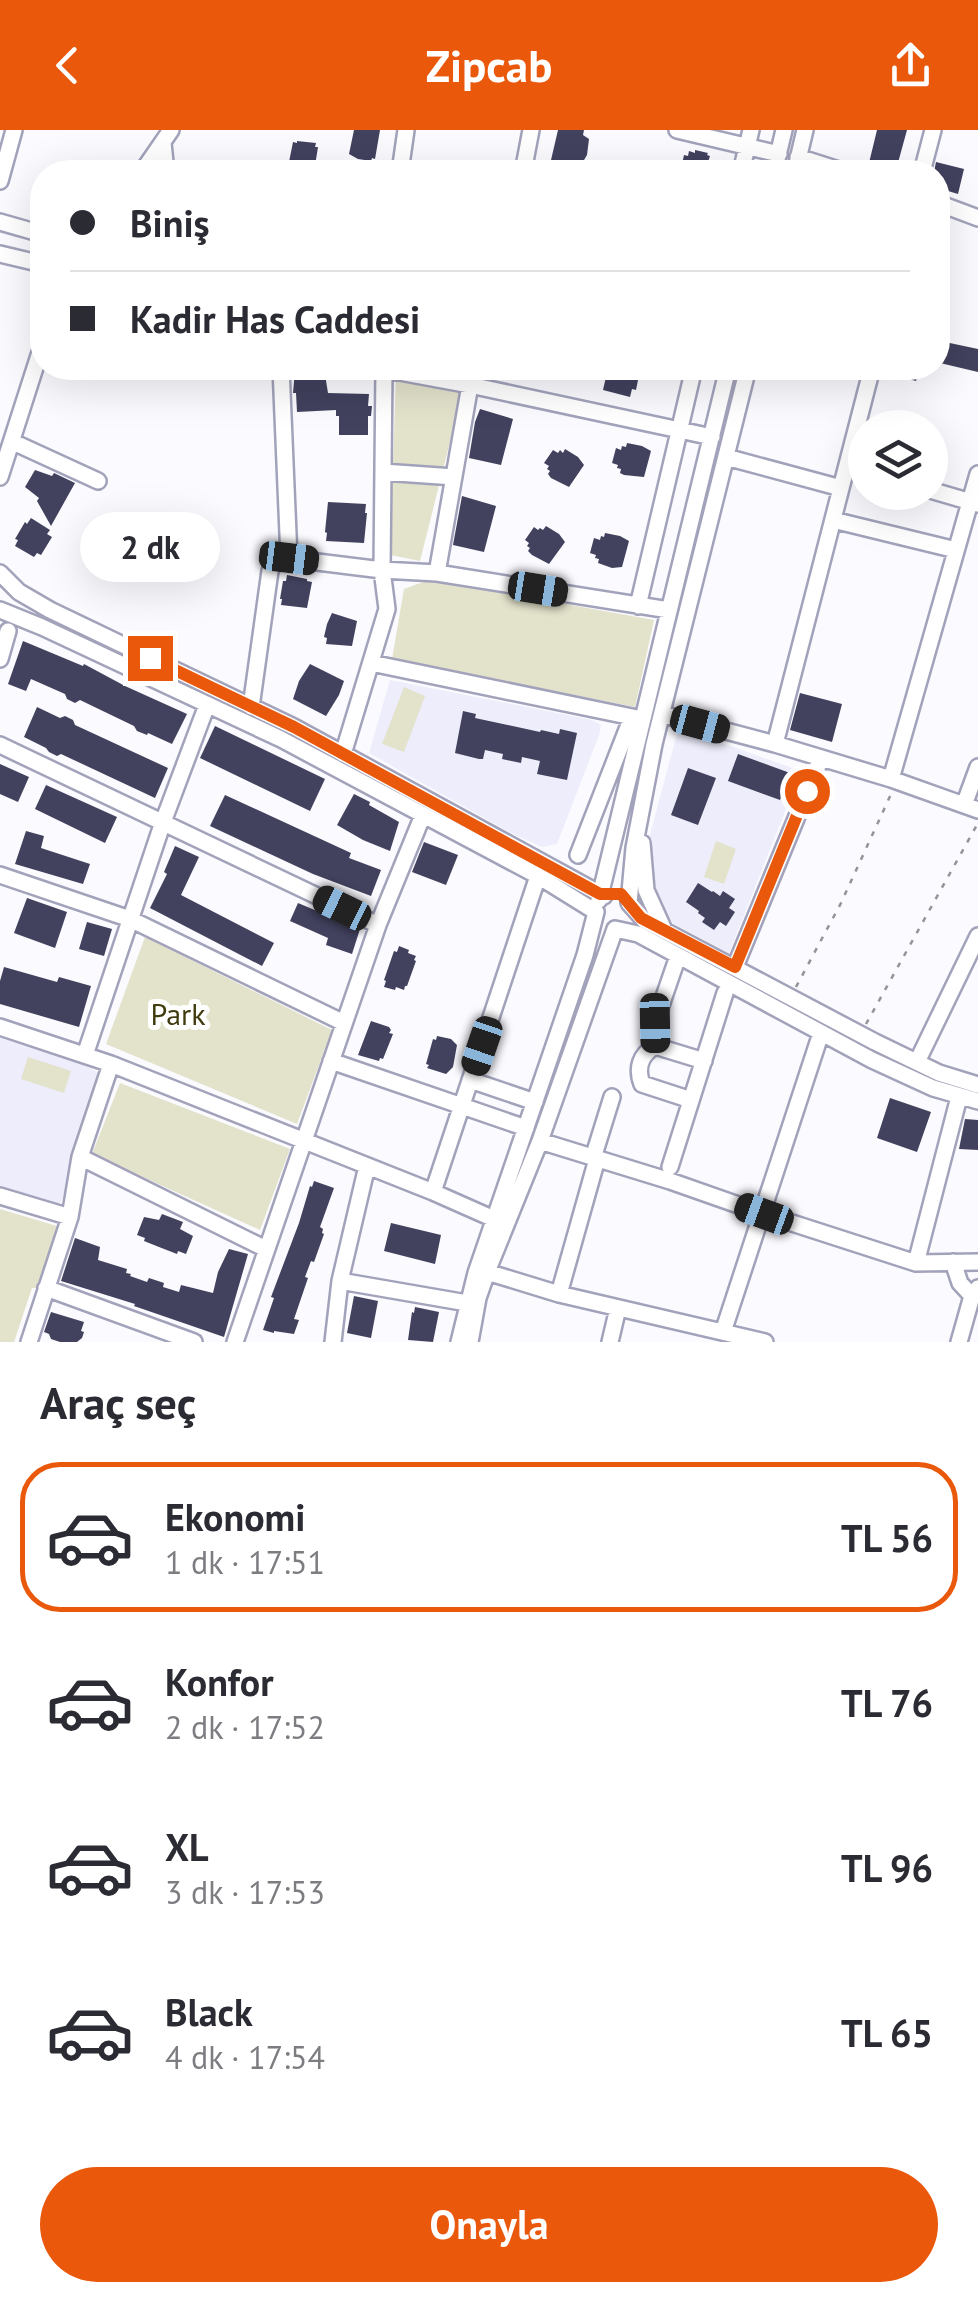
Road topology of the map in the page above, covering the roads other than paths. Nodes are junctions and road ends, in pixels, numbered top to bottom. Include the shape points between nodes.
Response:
1 (14, 130) edge
2 (406, 130) edge
3 (530, 130) edge
4 (677, 130) edge
5 (784, 130) edge
6 (805, 130) edge
7 (933, 130) edge
8 (167, 136) edge
9 (748, 138) edge
10 (778, 154) junction
11 (150, 160) edge
12 (402, 160) edge
13 (525, 160) edge
14 (777, 160) edge
15 (797, 160) edge
16 (925, 160) edge
17 (0, 181) edge
18 (950, 208) edge
19 (978, 218) edge
20 (0, 222) edge
21 (30, 231) edge
22 (0, 254) edge
23 (30, 261) edge
24 (32, 380) edge
25 (282, 380) edge
26 (381, 380) edge
27 (444, 380) edge
28 (471, 380) edge
29 (691, 380) edge
30 (725, 380) edge
31 (745, 380) edge
32 (869, 380) edge
33 (470, 385) junction
34 (680, 431) junction
35 (712, 436) junction
36 (13, 442) junction
37 (726, 457) junction
38 (846, 465) joint
39 (383, 472) junction
40 (978, 474) edge
41 (0, 477) edge
42 (454, 477) junction
43 (98, 481) dead end
44 (841, 488) junction
45 (948, 495) edge
46 (974, 503) edge
47 (832, 520) junction
48 (956, 550) junction
49 (289, 558) junction
50 (382, 570) junction
51 (437, 572) junction
52 (0, 573) edge
53 (638, 606) junction
54 (0, 610) edge
55 (670, 610) junction
56 (8, 630) dead end
57 (0, 659) edge
58 (370, 662) junction
59 (207, 704) junction
60 (251, 707) junction
61 (662, 714) junction
62 (637, 718) junction
63 (775, 744) junction
64 (0, 745) edge
65 (343, 754) junction
66 (821, 758) junction
67 (978, 767) edge
68 (892, 779) junction
69 (642, 807) junction
70 (971, 808) edge
71 (424, 816) junction
72 (163, 822) junction
73 (578, 855) dead end
74 (0, 875) edge
75 (538, 876) junction
76 (600, 900) junction
77 (629, 902) junction
78 (130, 919) junction
79 (378, 925) junction
80 (642, 927) junction
81 (615, 929) junction
82 (664, 930) junction
83 (978, 936) edge
84 (678, 956) junction
85 (735, 967) junction
86 (726, 994) dead end
87 (344, 1023) junction
88 (0, 1026) edge
89 (821, 1033) junction
90 (655, 1046) junction
91 (85, 1055) junction
92 (330, 1061) junction
93 (704, 1061) junction
94 (917, 1062) junction
95 (111, 1064) junction
96 (470, 1080) junction
97 (978, 1085) edge
98 (612, 1096) dead end
99 (959, 1096) junction
100 (692, 1100) junction
101 (978, 1101) edge
102 (535, 1102) junction
103 (461, 1106) junction
104 (526, 1128) junction
105 (304, 1139) junction
106 (540, 1141) junction
107 (80, 1157) junction
108 (595, 1158) junction
109 (366, 1166) junction
110 (670, 1167) dead end
111 (433, 1192) junction
112 (0, 1196) edge
113 (764, 1214) junction
114 (70, 1217) junction
115 (494, 1219) junction
116 (266, 1249) junction
117 (954, 1262) junction
118 (978, 1262) edge
119 (916, 1263) junction
120 (481, 1272) junction
121 (340, 1281) junction
122 (46, 1288) junction
123 (975, 1292) edge
124 (559, 1294) junction
125 (467, 1303) junction
126 (618, 1308) junction
127 (723, 1332) junction
128 (29, 1342) edge
129 (194, 1342) edge
130 (235, 1342) edge
131 (333, 1342) edge
132 (459, 1342) edge
133 (470, 1342) edge
134 (610, 1342) edge
135 (765, 1342) edge
136 (959, 1342) edge

1 - 17 street
2 - 12 street
3 - 13 street
4 - 9 street
5 - 10 street
6 - 15 street
7 - 16 street
8 - 11 street
9 - 10 street
10 - 14 street
18 - 19 street
20 - 21 street
22 - 23 street
24 - 36 street
25 - 49 street
26 - 39 street
27 - 33 street
28 - 33 street
29 - 34 street
30 - 35 street
31 - 37 street
32 - 38 street
33 - 34 street
33 - 42 street
34 - 35 street
34 - 53 street
35 - 55 street
36 - 41 street
36 - 43 street
37 - 44 street
37 - 61 street
38 - 44 street
39 - 42 street
39 - 50 street
40 - 46 street
42 - 51 street
44 - 47 street
45 - 46 street
46 - 48 street
47 - 48 street
47 - 63 street
48 - 68 street
49 - 50 street
49 - 60 street via 278,557 270,570
50 - 51 street
50 - 58 street via 387,608
51 - 53 street
52 - 60 street via 50,610
53 - 55 street
54 - 59 street
55 - 62 street
56 - 57 street
58 - 62 street
58 - 65 street
59 - 71 street
59 - 72 street
60 - 65 street
61 - 63 street
61 - 69 street
62 - 73 street
62 - 76 street
63 - 66 street
64 - 72 street
65 - 76 street
66 - 68 street
66 - 85 street
67 - 70 street
68 - 70 street
69 - 77 street
69 - 82 street via 644,883
71 - 75 street
71 - 79 street
72 - 78 street
72 - 79 street
74 - 78 street
75 - 76 street
75 - 96 street
76 - 77 street via 615,893
76 - 81 street via 600,922
76 - 102 street
77 - 80 street
77 - 81 street via 629,919
78 - 87 street
78 - 91 street
79 - 87 street
80 - 81 street
80 - 82 street
80 - 84 street
81 - 106 street
82 - 85 street
83 - 94 street
84 - 89 street
84 - 90 street via 655,1023
85 - 94 street
86 - 93 street
87 - 92 street
88 - 91 street
89 - 99 street
89 - 113 street
90 - 93 street
90 - 100 street via 640,1062 642,1084
91 - 95 street
92 - 103 street
92 - 105 street
93 - 100 street
94 - 97 street
95 - 105 street
95 - 107 street
96 - 102 street
96 - 103 street
98 - 108 street
99 - 101 street
99 - 119 street
100 - 110 street
102 - 104 street
103 - 104 street
103 - 111 street
104 - 115 street
105 - 109 street
105 - 116 street
106 - 108 street
106 - 120 street
107 - 114 street
107 - 116 street
108 - 113 street
108 - 124 street
109 - 111 street
109 - 121 street
111 - 115 street
112 - 114 street
113 - 119 street
113 - 127 street
114 - 122 street
115 - 120 street
116 - 130 street
117 - 118 street
117 - 119 street
117 - 123 street via 960,1283
120 - 124 street
120 - 125 street
120 - 133 street
121 - 125 street
121 - 131 street
122 - 128 street
122 - 129 street
123 - 136 street
124 - 126 street
125 - 132 street
126 - 127 street
126 - 134 street
127 - 135 street

